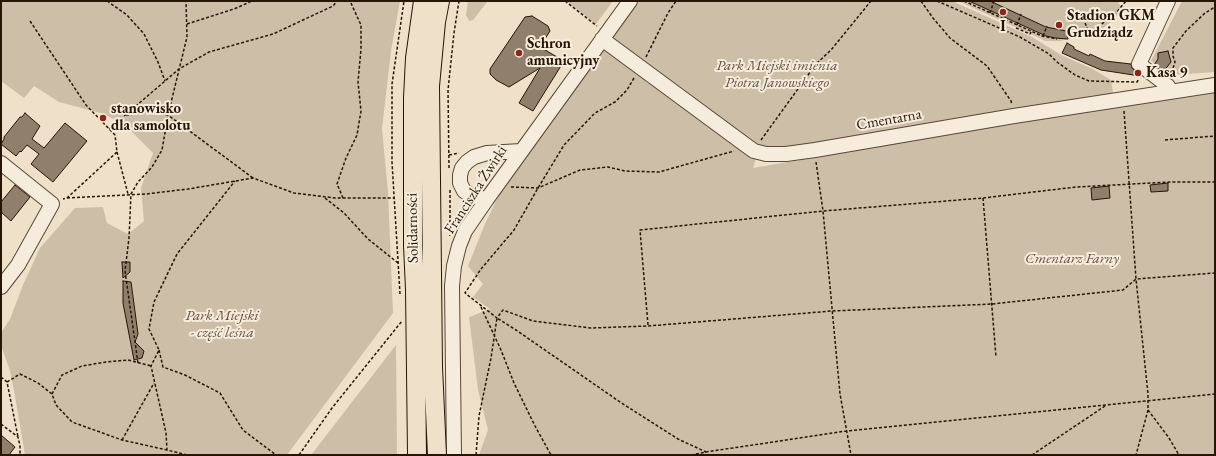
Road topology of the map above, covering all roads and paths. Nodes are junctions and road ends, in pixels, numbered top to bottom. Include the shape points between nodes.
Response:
1 (107, 1) edge
2 (186, 1) edge
3 (252, 1) edge
4 (337, 1) edge
5 (350, 1) edge
6 (404, 1) edge
7 (424, 1) edge
8 (440, 1) edge
9 (459, 1) edge
10 (565, 1) edge
11 (630, 1) edge
12 (676, 1) edge
13 (871, 1) edge
14 (922, 1) edge
15 (937, 1) edge
16 (964, 1) edge
17 (994, 1) edge
18 (1126, 1) edge
19 (1168, 1) edge
20 (1215, 7) edge
21 (990, 13) junction
22 (1021, 14) dead end
23 (1103, 15) dead end
24 (1107, 20) junction
25 (30, 21) dead end
26 (1085, 23) dead end
27 (187, 24) junction
28 (1017, 25) junction
29 (1047, 26) dead end
30 (1016, 28) dead end
31 (1032, 32) junction
32 (604, 36) junction
33 (1043, 36) junction
34 (1057, 39) dead end
35 (641, 68) junction
36 (179, 69) junction
37 (1146, 69) junction
38 (165, 81) junction
39 (1215, 85) edge
40 (1166, 87) junction
41 (1123, 99) junction
42 (168, 115) junction
43 (124, 116) junction
44 (1014, 116) junction
45 (109, 129) junction
46 (1215, 136) edge
47 (1165, 140) dead end
48 (750, 148) junction
49 (814, 150) junction
50 (521, 151) junction
51 (117, 152) junction
52 (1, 163) edge
53 (449, 170) dead end
54 (253, 178) junction
55 (235, 181) junction
56 (1215, 182) edge
57 (1128, 184) junction
58 (450, 185) dead end
59 (496, 186) junction
60 (538, 188) junction
61 (128, 194) junction
62 (131, 194) junction
63 (324, 197) junction
64 (67, 198) junction
65 (343, 198) junction
66 (394, 198) junction
67 (983, 198) junction
68 (487, 199) junction
69 (52, 204) junction
70 (823, 211) junction
71 (450, 238) dead end
72 (398, 263) junction
73 (1215, 273) edge
74 (1136, 279) junction
75 (1, 288) edge
76 (400, 294) dead end
77 (992, 304) junction
78 (480, 305) junction
79 (832, 311) junction
80 (402, 316) dead end
81 (496, 318) junction
82 (402, 321) junction
83 (648, 326) junction
84 (402, 329) dead end
85 (494, 336) junction
86 (159, 350) junction
87 (996, 357) dead end
88 (138, 362) junction
89 (151, 366) junction
90 (1, 377) edge
91 (7, 382) junction
92 (154, 383) junction
93 (52, 394) junction
94 (1215, 394) edge
95 (1148, 401) junction
96 (1106, 405) junction
97 (1148, 410) junction
98 (1, 424) edge
99 (846, 431) junction
100 (18, 437) junction
101 (122, 440) junction
102 (167, 450) junction
103 (706, 452) junction
104 (448, 454) edge
105 (20, 455) edge
106 (187, 455) edge
107 (276, 455) edge
108 (299, 455) edge
109 (418, 455) edge
110 (476, 455) edge
111 (551, 455) edge
112 (691, 455) edge
113 (851, 455) edge
114 (1032, 455) edge
115 (1136, 455) edge
116 (1179, 455) edge

1 - 38 path via 127,15 144,34
2 - 27 path
3 - 27 path
4 - 36 path via 333,6 273,34 209,52
5 - 65 path via 361,26 358,82 361,111 357,135 337,184
6 - 66 path via 392,84
7 - 109 main road, Solidarności via 415,58 413,98 413,246
8 - 104 main road, Solidarności via 430,86 434,367
9 - 53 path via 448,90
10 - 32 path
11 - 32 street, Franciszka Żwirki
12 - 35 path
13 - 48 path via 831,50 816,64 765,133
14 - 44 path via 950,38 987,66 1011,101
15 - 37 path via 1020,37 1075,75 1089,81 1137,82
16 - 21 path
17 - 21 path
18 - 24 path
19 - 37 street via 1139,64
20 - 40 path via 1186,31 1173,48 1174,68
21 - 28 path
22 - 28 path
23 - 24 path
24 - 26 path via 1089,32
25 - 45 path via 86,105
27 - 36 path via 187,37
28 - 31 path
29 - 33 path
30 - 31 path via 1030,34
31 - 33 path
32 - 35 street, Cmentarna
32 - 50 street, Franciszka Żwirki
33 - 34 path
35 - 48 street, Cmentarna
35 - 60 path via 627,90 615,102 595,113 564,145
36 - 38 path
36 - 42 path
37 - 40 street
38 - 43 path
39 - 40 street, Cmentarna
40 - 41 street, Cmentarna
41 - 44 street, Cmentarna
41 - 57 path
42 - 43 path via 152,112
42 - 54 path
42 - 62 path via 162,150
43 - 45 path
44 - 49 street, Cmentarna
45 - 51 path via 116,136
46 - 47 path
48 - 49 street, Cmentarna via 766,154
48 - 60 path via 659,172 625,171 608,167 580,170
49 - 70 path
50 - 59 street, Franciszka Żwirki
50 - 68 street via 487,153 466,162 460,175 464,191 472,196
51 - 61 path
51 - 64 path
52 - 69 street
54 - 55 path
54 - 63 path via 294,192
55 - 62 path via 188,189
55 - 86 path via 177,254 154,302 149,330
56 - 57 path
57 - 67 path via 1076,187
57 - 74 path
58 - 71 path
59 - 60 path
59 - 68 street, Franciszka Żwirki
60 - 78 path via 514,230 465,294
61 - 62 path
61 - 64 path
62 - 88 path via 125,271
63 - 65 path
63 - 72 path via 344,213 368,239
64 - 69 path
65 - 66 path
66 - 72 path
67 - 70 path
67 - 77 path
68 - 104 street, Franciszka Żwirki via 465,231 454,266
69 - 75 street via 18,265
70 - 79 path
70 - 83 path via 640,230
72 - 76 path
73 - 74 path
74 - 77 path via 1123,290
74 - 95 path
77 - 79 path
77 - 87 path
78 - 81 path
78 - 85 path
79 - 83 path
79 - 99 path
80 - 82 path
81 - 83 path via 503,310 533,321 591,328
81 - 85 path
81 - 103 path via 620,402 678,439
82 - 84 path
82 - 108 path via 332,408
85 - 110 path via 479,416
85 - 111 path via 514,383
86 - 89 path
86 - 107 path via 163,367 220,393 243,430
88 - 89 path
88 - 93 path via 128,360 82,366 62,375
89 - 92 path
90 - 91 path
91 - 93 path via 20,374
91 - 100 path
92 - 101 path
92 - 102 path via 166,434
93 - 101 path via 56,405 72,422
94 - 95 path
95 - 96 path
95 - 97 path
96 - 99 path
96 - 114 path
97 - 115 path
97 - 116 path
98 - 100 path
99 - 103 path
99 - 113 path
100 - 105 path
101 - 102 path
102 - 106 path
103 - 112 path

